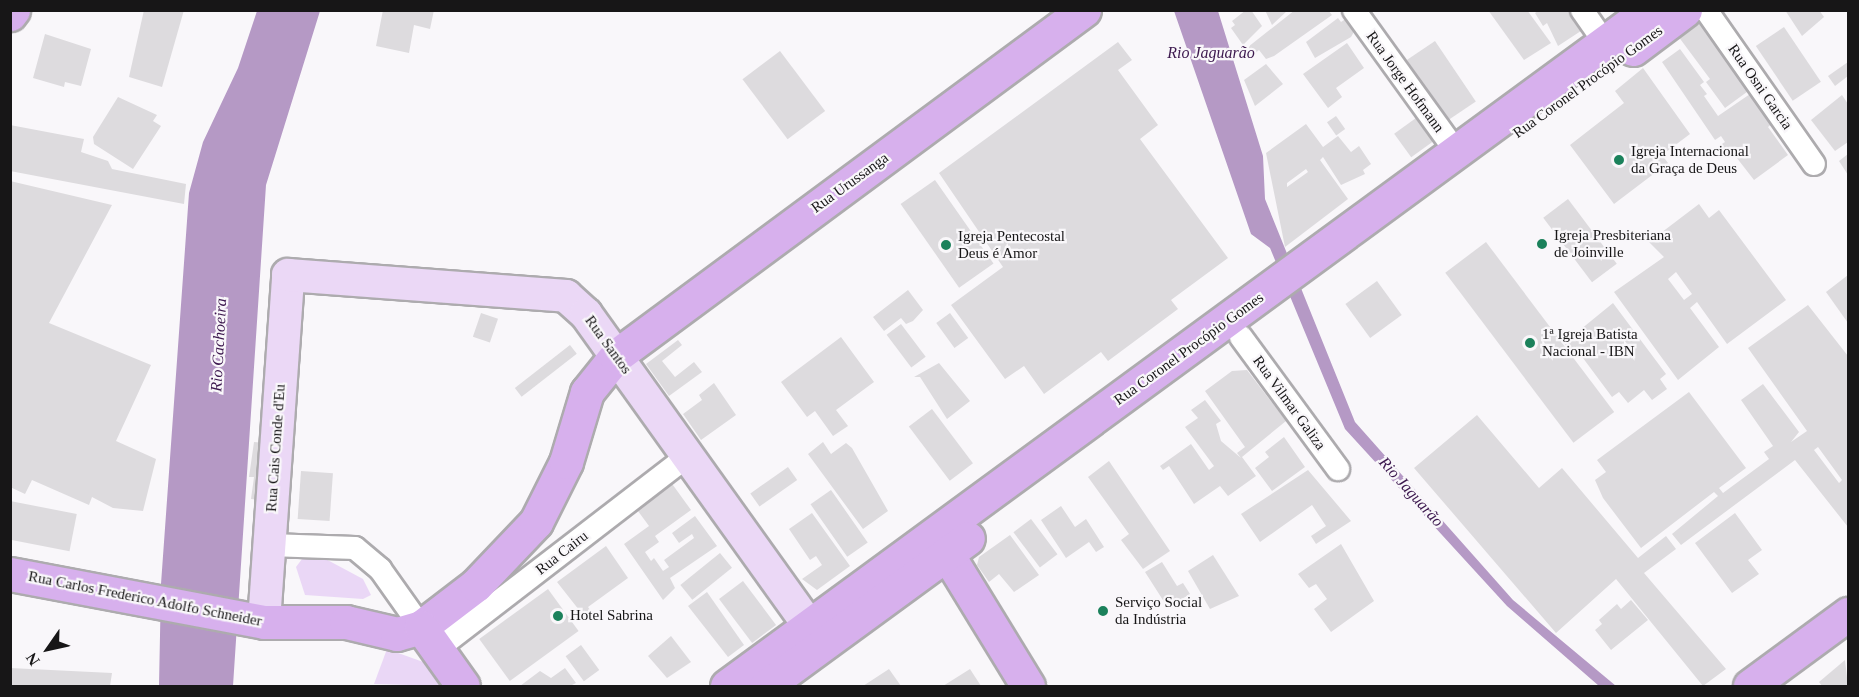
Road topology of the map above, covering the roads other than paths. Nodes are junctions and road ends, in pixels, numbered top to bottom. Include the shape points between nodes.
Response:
1 (1084, 10) edge
2 (1353, 10) edge
3 (1582, 10) edge
4 (1649, 10) edge
5 (1685, 10) edge
6 (1706, 10) edge
7 (1605, 43) junction
8 (1457, 153) junction
9 (1814, 164) dead end
10 (1313, 272) junction
11 (288, 275) joint
12 (1276, 299) junction
13 (1241, 337) junction
14 (616, 356) junction
15 (688, 456) junction
16 (1338, 470) dead end
17 (270, 545) junction
18 (947, 554) junction
19 (10, 574) edge
20 (1848, 614) edge
21 (257, 621) junction
22 (809, 626) junction
23 (429, 638) junction
24 (464, 687) edge
25 (727, 687) edge
26 (766, 687) edge
27 (1028, 687) edge
28 (1750, 687) edge

1 - 14 main road, Rua Urussanga
2 - 8 street, Rua Jorge Hofmann
3 - 7 street
4 - 7 main road, Rua Coronel Procópio Gomes
5 - 10 main road, Rua Coronel Procópio Gomes
6 - 9 street, Rua Osni Garcia
7 - 8 main road, Rua Coronel Procópio Gomes
8 - 10 main road, Rua Coronel Procópio Gomes
10 - 12 main road, Rua Coronel Procópio Gomes
11 - 14 street, Rua Santos via 552,291 577,304
11 - 17 street, Rua Cais Conde d'Eu
12 - 13 main road, Rua Coronel Procópio Gomes
12 - 22 main road, Rua Coronel Procópio Gomes
13 - 16 street, Rua Vilmar Galiza
13 - 18 main road, Rua Coronel Procópio Gomes
14 - 15 street, Rua Santos
14 - 23 main road, Rua Urussanga via 587,392 566,462 536,522
15 - 22 street, Rua Santos
15 - 23 street, Rua Cairu
17 - 21 street, Rua Cais Conde d'Eu
17 - 23 street via 355,548 380,568
18 - 26 main road, Rua Coronel Procópio Gomes
18 - 27 main road
19 - 21 main road, Rua Carlos Frederico Adolfo Schneider
20 - 28 main road
21 - 23 main road, Rua Carlos Frederico Adolfo Schneider via 346,622
22 - 25 main road, Rua Coronel Procópio Gomes
23 - 24 main road

